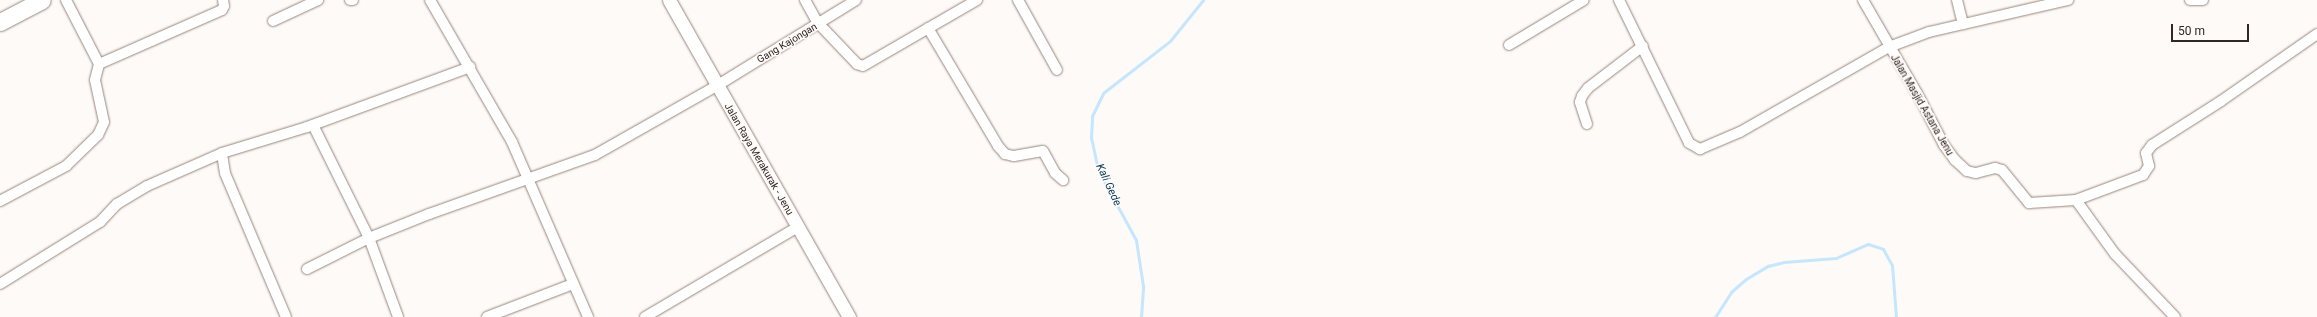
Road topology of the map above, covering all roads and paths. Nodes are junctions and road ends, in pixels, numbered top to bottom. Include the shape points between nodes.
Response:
1 (42, 0) edge
2 (66, 0) edge
3 (223, 0) edge
4 (318, 0) edge
5 (430, 0) edge
6 (669, 0) edge
7 (805, 0) edge
8 (856, 0) edge
9 (977, 0) edge
10 (1018, 0) edge
11 (1584, 0) edge
12 (1619, 0) edge
13 (1863, 0) edge
14 (1957, 0) edge
15 (2068, 0) edge
16 (2190, 0) edge
17 (2202, 0) edge
18 (273, 21) dead end
19 (0, 22) edge
20 (818, 23) junction
21 (1963, 24) junction
22 (928, 28) junction
23 (2317, 34) edge
24 (1509, 45) dead end
25 (1643, 46) junction
26 (1889, 47) junction
27 (100, 64) junction
28 (470, 67) junction
29 (1057, 70) dead end
30 (718, 85) junction
31 (1587, 124) dead end
32 (313, 125) junction
33 (222, 153) junction
34 (529, 178) junction
35 (1063, 180) dead end
36 (2076, 200) junction
37 (0, 202) edge
38 (798, 227) junction
39 (369, 238) junction
40 (307, 269) dead end
41 (0, 284) edge
42 (573, 284) junction
43 (286, 317) edge
44 (398, 317) edge
45 (487, 317) edge
46 (588, 317) edge
47 (645, 317) edge
48 (850, 317) edge
49 (2175, 317) edge

1 - 19 highway
2 - 27 street
3 - 27 street via 222,10
4 - 18 street
5 - 28 street
6 - 30 main road, Jalan Raya Merakurak - Jenu
7 - 20 street
8 - 20 street, Gang Kajongan
9 - 22 street
10 - 29 street
11 - 24 street
12 - 25 street
13 - 26 street, Jalan Masjid Astana Jenu
14 - 21 street
15 - 21 street
16 - 17 street
20 - 22 street via 857,64 863,66
20 - 30 street, Gang Kajongan
21 - 26 street via 1929,32
22 - 35 street via 1005,154 1014,156 1043,151
23 - 36 street via 2221,101 2149,147 2146,153 2149,166 2143,175
25 - 26 street via 1689,143 1700,149 1740,132
25 - 31 street via 1588,88 1582,96 1580,102
26 - 36 street, Jalan Masjid Astana Jenu via 1944,145 1967,172 1999,169 2029,203
27 - 37 street via 95,80 104,122 98,135 66,166
28 - 32 street
28 - 34 street via 493,106
30 - 34 street, Gang Kajongan via 595,155
30 - 38 main road, Jalan Raya Merakurak - Jenu
32 - 33 street
32 - 39 street
33 - 41 street via 147,186 117,204 93,226
33 - 43 street via 225,173
34 - 39 street, Gang Kajongan
34 - 42 street
36 - 49 street via 2115,254
38 - 47 street
38 - 48 main road, Jalan Raya Merakurak - Jenu
39 - 40 street, Gang Kajongan
39 - 44 street
42 - 45 street
42 - 46 street

